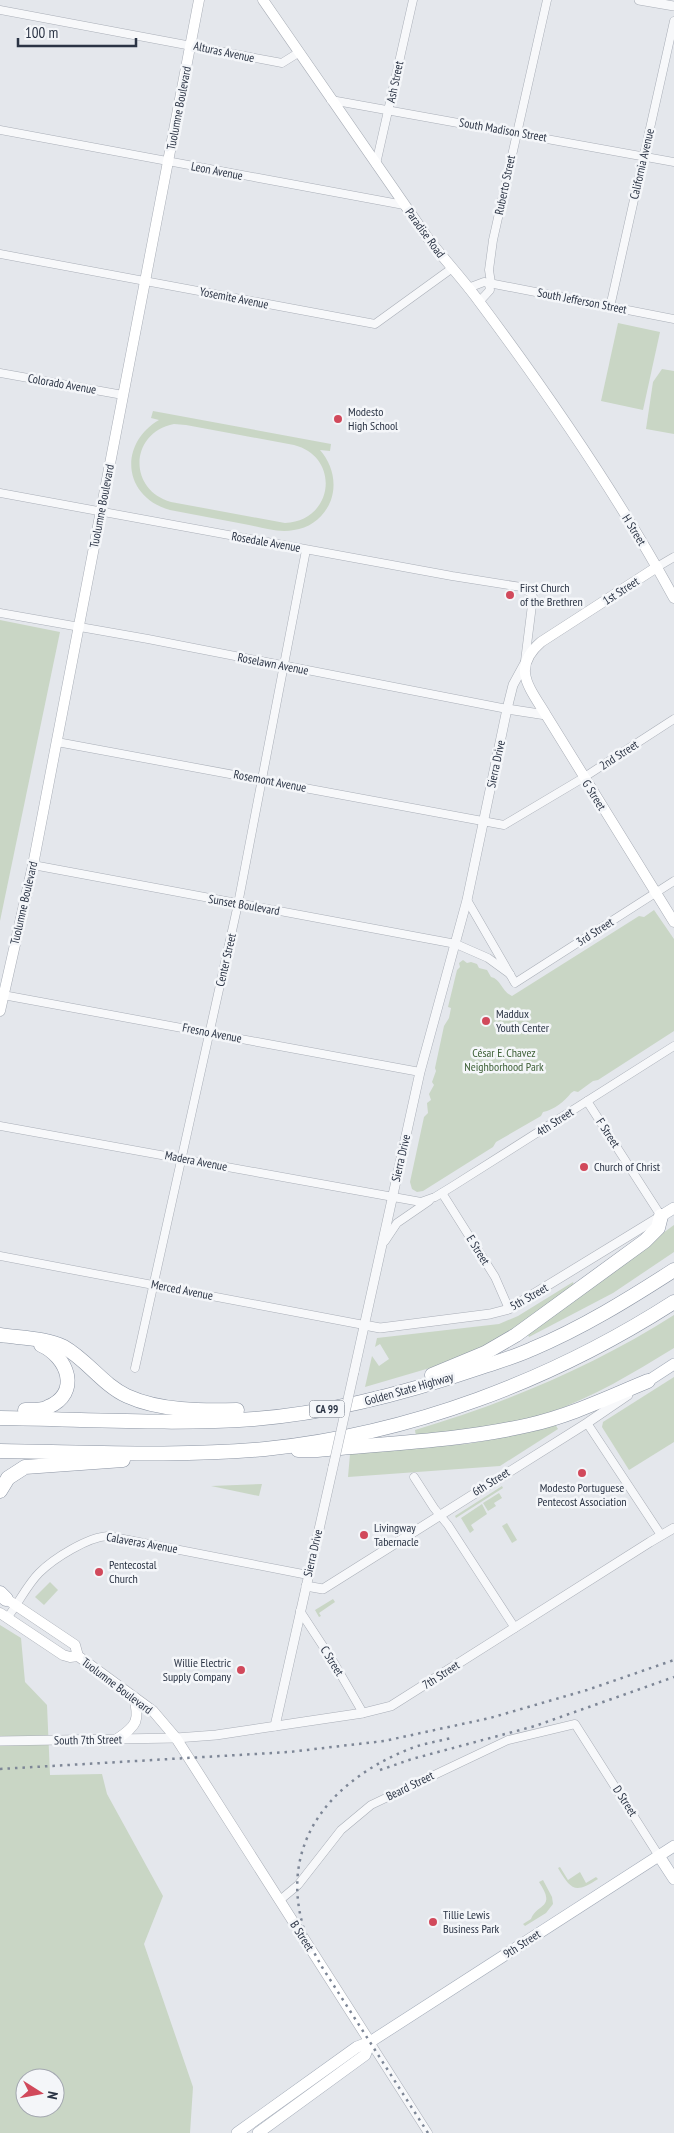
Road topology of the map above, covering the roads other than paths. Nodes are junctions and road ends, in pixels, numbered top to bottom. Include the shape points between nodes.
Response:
1 (199, 0) edge
2 (263, 0) edge
3 (412, 0) edge
4 (547, 0) edge
5 (639, 0) edge
6 (674, 6) edge
7 (0, 10) edge
8 (674, 21) edge
9 (191, 45) junction
10 (298, 53) junction
11 (331, 100) junction
12 (389, 110) junction
13 (0, 130) edge
14 (517, 132) junction
15 (644, 156) junction
16 (169, 161) junction
17 (674, 162) edge
18 (376, 164) junction
19 (404, 205) junction
20 (0, 254) edge
21 (451, 269) junction
22 (145, 281) junction
23 (490, 283) junction
24 (468, 288) junction
25 (479, 302) junction
26 (610, 306) junction
27 (674, 319) edge
28 (0, 373) edge
29 (123, 395) junction
30 (592, 462) joint
31 (0, 493) edge
32 (101, 512) junction
33 (306, 550) junction
34 (674, 557) edge
35 (657, 567) junction
36 (531, 593) joint
37 (674, 598) edge
38 (0, 613) edge
39 (79, 628) junction
40 (524, 663) junction
41 (284, 666) junction
42 (507, 709) junction
43 (546, 715) junction
44 (674, 719) edge
45 (57, 742) junction
46 (583, 778) junction
47 (262, 780) junction
48 (484, 822) junction
49 (33, 865) junction
50 (674, 881) edge
51 (655, 893) junction
52 (467, 900) junction
53 (238, 904) junction
54 (674, 922) edge
55 (456, 944) junction
56 (510, 974) junction
57 (3, 995) junction
58 (0, 1010) edge
59 (209, 1032) junction
60 (674, 1046) edge
61 (420, 1072) junction
62 (587, 1101) junction
63 (0, 1126) edge
64 (182, 1159) junction
65 (438, 1195) junction
66 (393, 1197) junction
67 (674, 1208) edge
68 (661, 1216) junction
69 (382, 1248) junction
70 (0, 1256) edge
71 (674, 1260) edge
72 (674, 1270) edge
73 (154, 1285) junction
74 (632, 1297) junction
75 (674, 1302) edge
76 (509, 1309) junction
77 (364, 1325) junction
78 (0, 1335) edge
79 (29, 1340) junction
80 (674, 1364) edge
81 (135, 1368) dead end
82 (648, 1381) junction
83 (366, 1402) junction
84 (337, 1407) junction
85 (0, 1411) edge
86 (0, 1418) edge
87 (587, 1423) junction
88 (266, 1448) junction
89 (0, 1451) edge
90 (180, 1454) junction
91 (414, 1477) dead end
92 (0, 1491) edge
93 (440, 1515) junction
94 (674, 1528) edge
95 (661, 1535) junction
96 (308, 1575) junction
97 (306, 1586) junction
98 (6, 1598) edge
99 (300, 1611) junction
100 (4, 1615) edge
101 (515, 1628) junction
102 (78, 1656) junction
103 (134, 1698) junction
104 (363, 1713) junction
105 (575, 1724) joint
106 (275, 1726) junction
107 (176, 1738) junction
108 (117, 1739) junction
109 (0, 1741) edge
110 (674, 1846) edge
111 (660, 1856) junction
112 (674, 1879) edge
113 (280, 1900) junction
114 (370, 2042) junction
115 (237, 2133) edge
116 (258, 2133) edge
117 (428, 2133) edge

1 - 9 main road, Tuolumne Boulevard
2 - 10 main road, Paradise Road
3 - 12 street, Ash Street
4 - 14 street, Ruberto Street
5 - 6 street
7 - 9 street, Alturas Avenue
8 - 15 street, California Avenue
9 - 10 street, Alturas Avenue via 282,63
9 - 16 main road, Tuolumne Boulevard
10 - 11 main road, Paradise Road
11 - 12 street, South Madison Street
11 - 18 main road, Paradise Road
12 - 14 street, South Madison Street
12 - 18 street, Ash Street
13 - 16 street, Leon Avenue
14 - 15 street, South Madison Street
14 - 23 street, Ruberto Street via 493,240
15 - 17 street, South Madison Street
15 - 26 street, California Avenue
16 - 19 street, Leon Avenue
16 - 22 main road, Tuolumne Boulevard
18 - 19 main road, Paradise Road
19 - 21 main road, Paradise Road
20 - 22 street, Yosemite Avenue
21 - 22 street, Yosemite Avenue via 375,324
21 - 24 main road, Paradise Road
22 - 29 main road, Tuolumne Boulevard
23 - 24 street, South Jefferson Street
23 - 25 street via 490,290
23 - 26 street, South Jefferson Street
24 - 25 main road, Paradise Road
25 - 30 main road, Paradise Road
26 - 27 street, South Jefferson Street
28 - 29 street, Colorado Avenue
29 - 32 main road, Tuolumne Boulevard
30 - 35 main road, H Street
31 - 32 street, Rosedale Avenue
32 - 33 street, Rosedale Avenue
32 - 39 main road, Tuolumne Boulevard
33 - 36 street, Rosedale Avenue via 521,587
33 - 41 street, Center Street
34 - 35 street, 1st Street
35 - 37 main road, H Street
35 - 40 main road, 1st Street via 542,642
36 - 40 street, Sierra Drive via 534,602
38 - 39 street, Roselawn Avenue
39 - 41 street, Roselawn Avenue
39 - 45 main road, Tuolumne Boulevard
40 - 42 street, Sierra Drive via 513,684
40 - 43 main road, G Street via 527,682
41 - 42 street, Roselawn Avenue
41 - 47 street, Center Street
42 - 43 street, Roselawn Avenue
42 - 48 street, Sierra Drive
43 - 46 main road, G Street
44 - 46 street, 2nd Street
45 - 47 street, Rosemont Avenue
45 - 49 main road, Tuolumne Boulevard
46 - 48 street, 2nd Street via 504,826
46 - 51 main road, G Street
47 - 48 street, Rosemont Avenue
47 - 53 street, Center Street
48 - 52 street, Sierra Drive
49 - 53 street, Sunset Boulevard
49 - 57 main road, Tuolumne Boulevard
50 - 51 street, 3rd Street
51 - 54 main road, G Street
51 - 56 street, 3rd Street via 515,982
52 - 55 street, Sierra Drive
52 - 56 street
53 - 55 street, Sunset Boulevard
53 - 59 street, Center Street
55 - 56 street via 488,958
55 - 61 street, Sierra Drive
57 - 58 main road, Tuolumne Boulevard
57 - 59 street, Fresno Avenue
59 - 61 street, Fresno Avenue
59 - 64 street, Center Street
60 - 62 street, 4th Street
61 - 66 street, Sierra Drive
62 - 65 street, 4th Street
62 - 68 street, F Street
63 - 64 street, Madera Avenue
64 - 66 street, Madera Avenue
64 - 73 street, Center Street
65 - 66 street, 4th Street via 416,1202
65 - 69 street, 4th Street via 397,1223
65 - 76 street, E Street via 495,1278
66 - 69 street, Sierra Drive
67 - 68 main road, 5th Street
68 - 76 street, 5th Street
68 - 83 highway via 658,1228 645,1241 516,1335 485,1353
69 - 77 street, Sierra Drive
70 - 73 street, Merced Avenue
71 - 74 highway
72 - 74 highway, Golden State Highway / CA 99
73 - 77 street, Merced Avenue
73 - 81 street, Center Street
74 - 83 highway, Golden State Highway / CA 99 via 532,1350
75 - 88 highway, CA 99 via 578,1357 468,1403 376,1430
76 - 77 street, 5th Street via 380,1328
77 - 96 street, Sierra Drive, bridge
78 - 79 highway
79 - 84 highway via 63,1347 114,1388 153,1404 230,1410
79 - 85 highway via 48,1348 60,1358 68,1375 66,1388 48,1408
80 - 82 main road, 6th Street
82 - 87 street, 6th Street
82 - 88 highway via 556,1418 493,1433 316,1450
83 - 84 highway, Golden State Highway / CA 99
84 - 86 highway, Golden State Highway / CA 99 via 252,1419
87 - 93 street, 6th Street
87 - 95 street
88 - 90 highway, CA 99
89 - 90 highway, CA 99
90 - 92 highway via 30,1466 14,1472
91 - 93 street
93 - 97 street, 6th Street via 323,1589
93 - 101 street
94 - 95 street, 7th Street
95 - 101 street, 7th Street
96 - 97 street, Sierra Drive
96 - 98 street, Calaveras Avenue via 99,1536 57,1559
97 - 99 street, Sierra Drive
98 - 100 street, Calaveras Avenue
98 - 102 main road, Tuolumne Boulevard via 75,1645
99 - 104 street, C Street
99 - 106 street, Sierra Drive
100 - 102 main road, Tuolumne Boulevard via 63,1655
101 - 104 street, 7th Street via 400,1702
102 - 103 main road, Tuolumne Boulevard
103 - 107 main road, Tuolumne Boulevard via 152,1711
103 - 108 main road via 138,1714 131,1730
104 - 106 street, 7th Street
105 - 111 street, D Street
105 - 113 street, Beard Street via 508,1740 371,1805 329,1842 298,1885
106 - 107 street, 7th Street
107 - 108 street, South 7th Street
107 - 113 main road, B Street
108 - 109 street, South 7th Street
110 - 111 main road, 9th Street
111 - 112 main road, D Street
111 - 114 main road, 9th Street
113 - 114 main road, B Street
114 - 115 main road, 9th Street via 357,2047
114 - 116 main road, 9th Street via 364,2055
114 - 117 street, B Street

